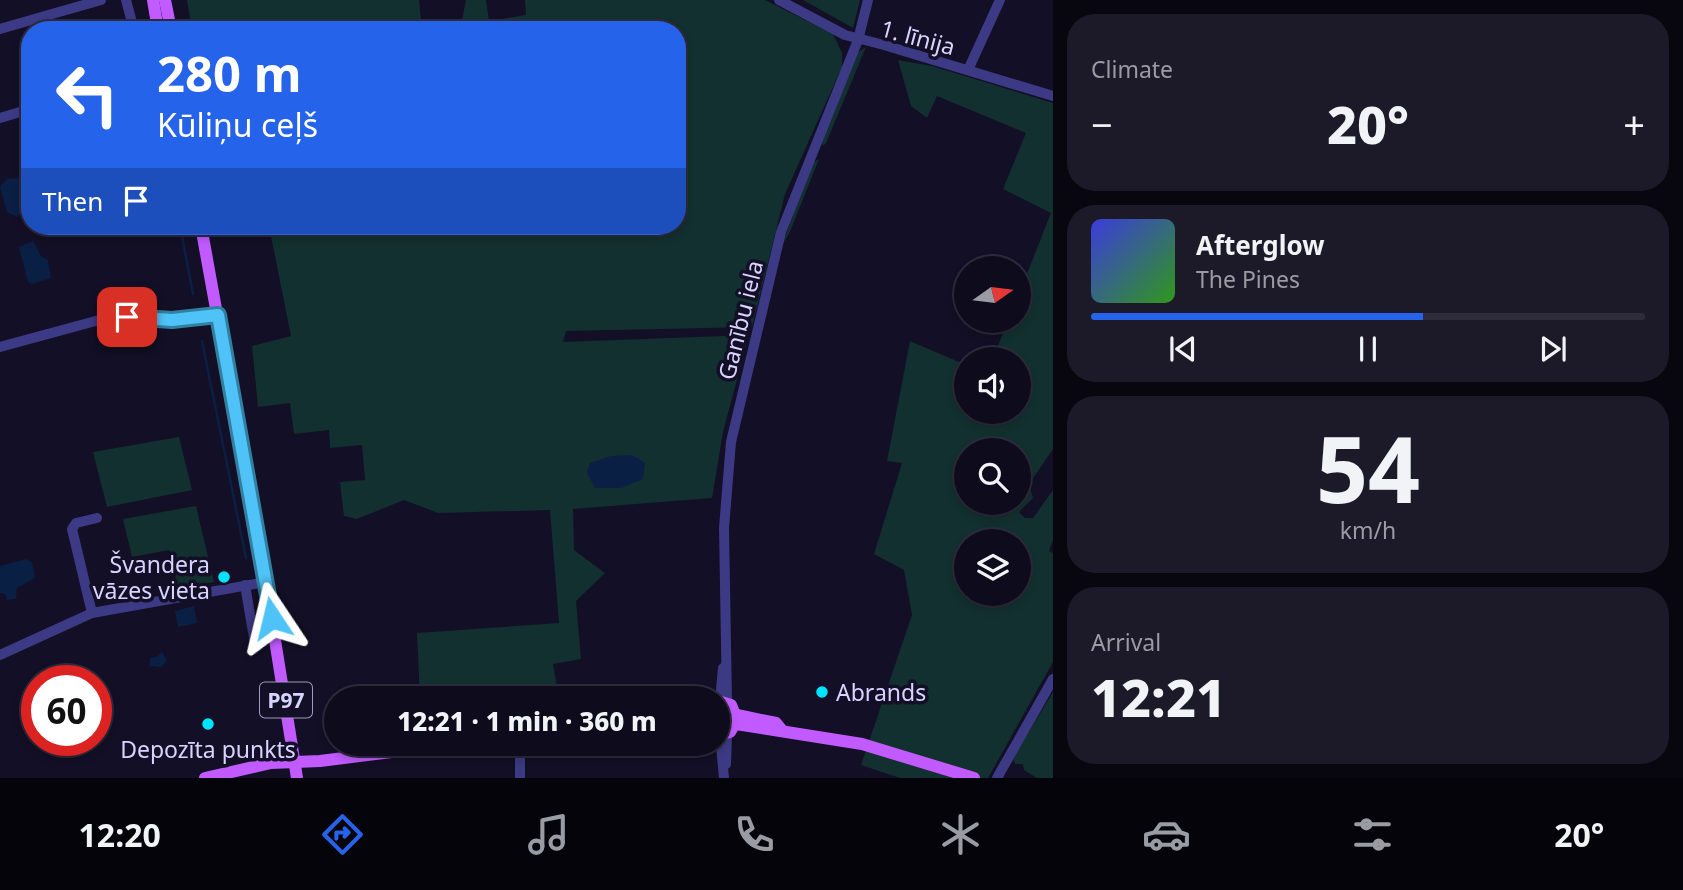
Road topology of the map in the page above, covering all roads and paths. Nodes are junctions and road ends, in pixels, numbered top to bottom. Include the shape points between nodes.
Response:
1 (101, 0) edge
2 (126, 0) edge
3 (153, 0) edge
4 (165, 0) edge
5 (779, 0) edge
6 (868, 0) edge
7 (1000, 0) edge
8 (28, 21) edge
9 (132, 21) edge
10 (156, 21) edge
11 (169, 21) edge
12 (21, 23) edge
13 (0, 29) edge
14 (858, 40) junction
15 (968, 70) junction
16 (1053, 96) edge
17 (21, 112) edge
18 (0, 118) edge
19 (203, 235) edge
20 (218, 315) junction
21 (0, 347) edge
22 (97, 518) dead end
23 (266, 582) junction
24 (246, 586) junction
25 (92, 614) junction
26 (254, 644) dead end
27 (0, 655) edge
28 (1053, 679) edge
29 (725, 686) edge
30 (730, 729) edge
31 (360, 756) edge
32 (520, 756) edge
33 (295, 761) junction
34 (205, 778) edge
35 (297, 778) edge
36 (520, 778) edge
37 (974, 778) edge
38 (997, 778) edge

1 - 8 street
2 - 9 street
3 - 10 main road
4 - 11 main road
5 - 14 street, 1. līnija
6 - 14 street, Ganību iela
7 - 15 street
12 - 13 street
14 - 15 street, 1. līnija
14 - 29 street, Ganību iela via 781,232 731,442 724,528
15 - 16 street, 1. līnija
17 - 18 street
19 - 20 main road, P97
20 - 21 street via 103,319
20 - 23 main road, P97
22 - 25 street via 76,523 72,529
23 - 24 street
23 - 33 main road, P97
24 - 25 street
24 - 26 street
25 - 27 street
28 - 38 street
30 - 37 main road via 776,723 781,729 862,744
31 - 33 main road
32 - 36 street
33 - 34 main road
33 - 35 main road, P97

